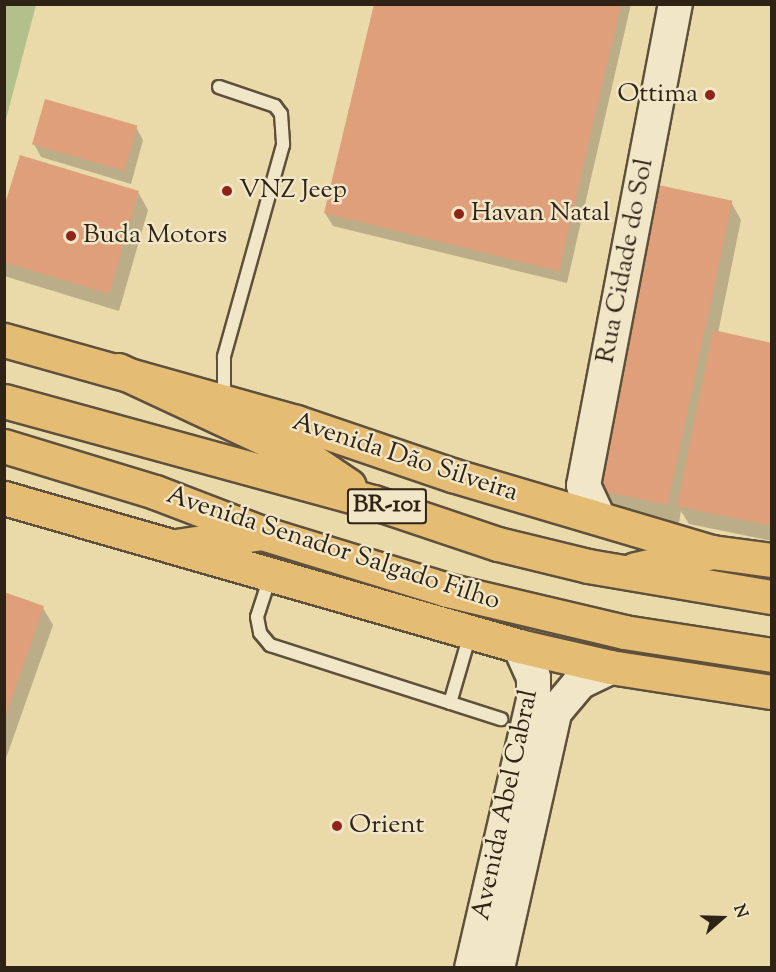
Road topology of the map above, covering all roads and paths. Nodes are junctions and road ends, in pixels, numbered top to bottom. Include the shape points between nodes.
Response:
1 (675, 4) edge
2 (219, 87) dead end
3 (4, 340) edge
4 (118, 370) junction
5 (4, 401) edge
6 (223, 401) junction
7 (4, 447) edge
8 (4, 498) edge
9 (373, 502) junction
10 (597, 515) junction
11 (262, 532) junction
12 (176, 546) junction
13 (712, 552) junction
14 (771, 560) edge
15 (623, 572) junction
16 (270, 574) junction
17 (771, 597) edge
18 (470, 633) junction
19 (519, 646) junction
20 (771, 655) edge
21 (610, 667) junction
22 (771, 692) edge
23 (450, 703) junction
24 (501, 719) dead end
25 (471, 968) edge
26 (497, 968) edge

1 - 10 main road, Rua Cidade do Sol via 583,485
2 - 6 lane via 275,106 281,114 284,145 224,357
3 - 4 main road, Avenida Dão Silveira
4 - 6 main road, Avenida Dão Silveira
4 - 9 main road via 311,460
5 - 9 main road, Avenida Senador Salgado Filho / BR-101
6 - 10 main road, Avenida Dão Silveira via 463,478
7 - 11 main road, Avenida Senador Salgado Filho / BR-101 via 195,505
8 - 12 main road, Avenida Senador Salgado Filho
9 - 15 main road, Avenida Senador Salgado Filho / BR-101 via 498,544
10 - 13 main road, Avenida Dão Silveira
11 - 12 main road
11 - 20 main road, Avenida Senador Salgado Filho / BR-101 via 521,609 624,632
12 - 16 main road, Avenida Senador Salgado Filho
13 - 14 main road, Avenida Dão Silveira
13 - 15 main road
15 - 17 main road, Avenida Senador Salgado Filho / BR-101
16 - 18 main road, Avenida Senador Salgado Filho
16 - 23 lane via 257,617 260,633 270,645
18 - 19 main road, Avenida Senador Salgado Filho
18 - 23 lane
19 - 21 main road, Avenida Senador Salgado Filho
19 - 25 main road, Avenida Abel Cabral via 533,676 533,699
21 - 22 main road, Avenida Senador Salgado Filho
21 - 26 main road, Avenida Abel Cabral via 579,682 554,712
23 - 24 lane

